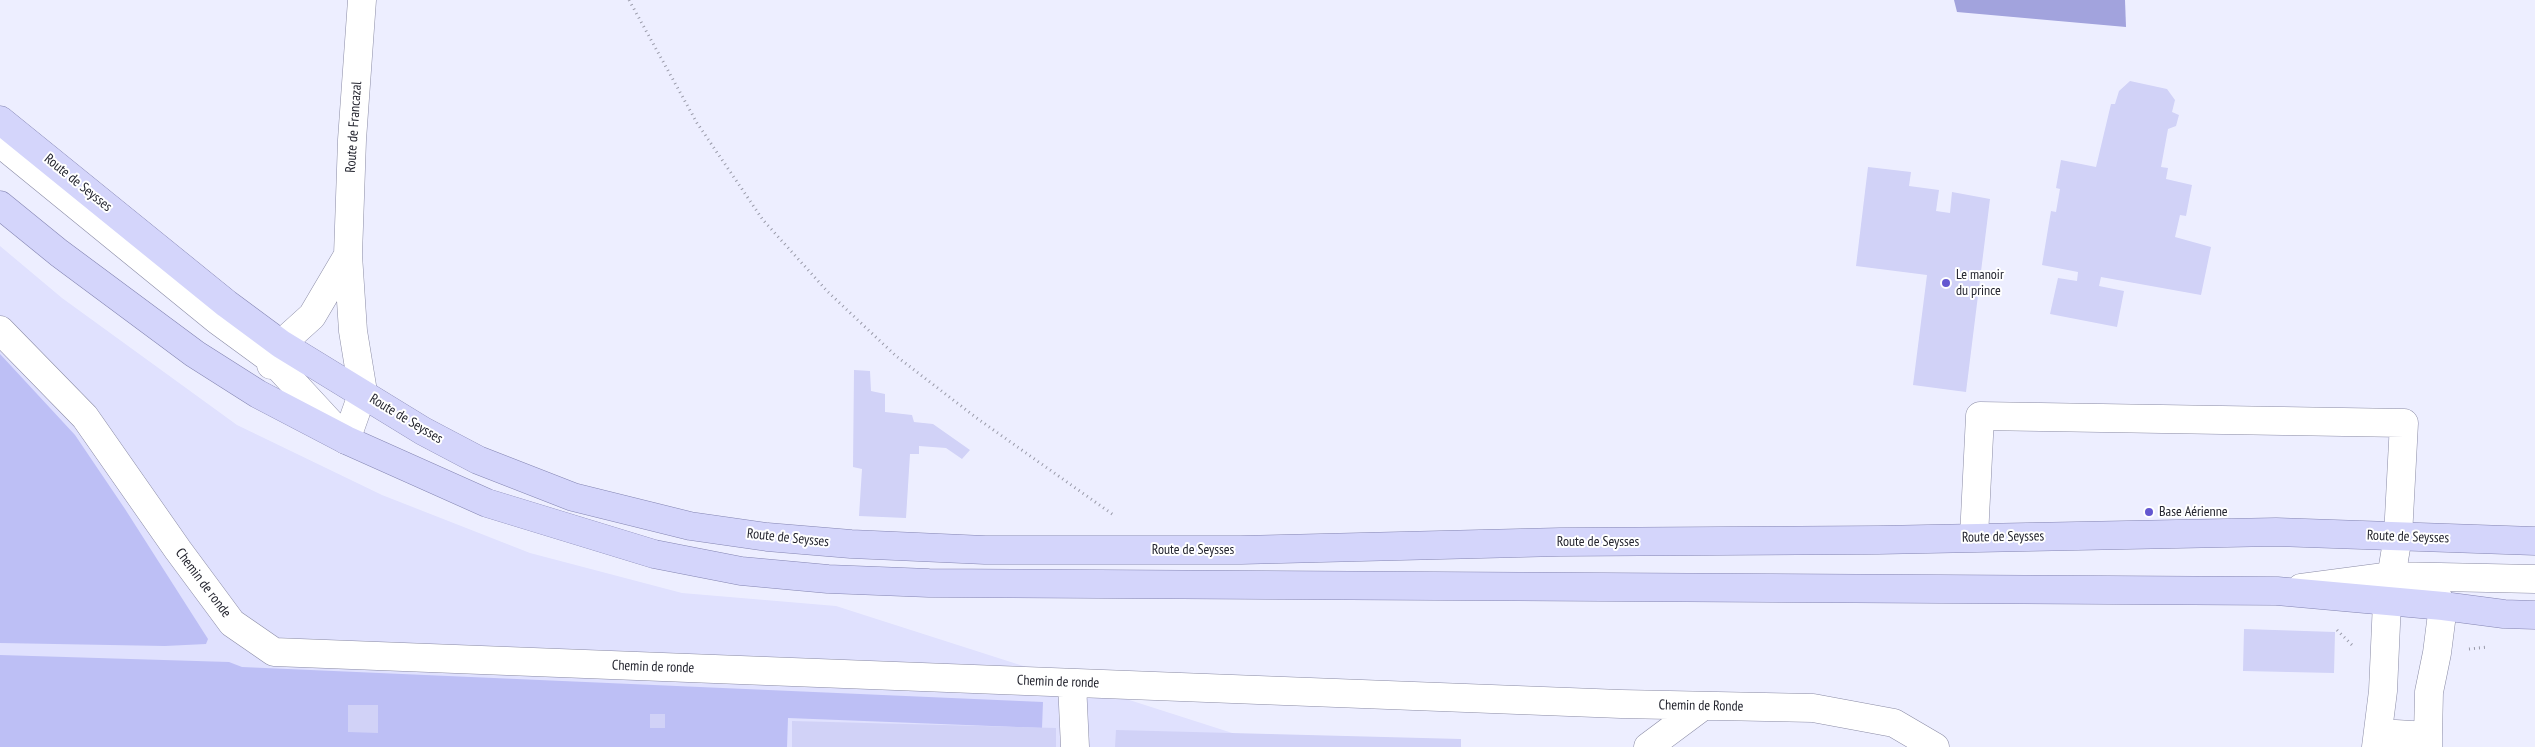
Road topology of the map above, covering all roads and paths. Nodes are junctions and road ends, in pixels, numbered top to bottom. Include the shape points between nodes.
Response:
1 (362, 0) edge
2 (629, 0) edge
3 (0, 120) edge
4 (0, 143) edge
5 (0, 205) edge
6 (348, 255) junction
7 (0, 330) edge
8 (277, 353) junction
9 (363, 392) junction
10 (258, 394) junction
11 (346, 440) junction
12 (1122, 520) dead end
13 (2398, 536) junction
14 (1974, 537) junction
15 (2535, 541) edge
16 (2423, 577) junction
17 (2535, 579) edge
18 (2389, 589) junction
19 (2443, 606) junction
20 (2535, 615) edge
21 (1072, 683) junction
22 (1458, 697) joint
23 (1703, 706) junction
24 (2378, 740) edge
25 (2428, 741) edge
26 (1075, 747) edge
27 (1648, 747) edge
28 (1935, 747) edge

1 - 6 street, Route de Francazal
2 - 12 path via 696,123 763,220 828,292 896,356 978,419
3 - 8 main road, Route de Seysses via 227,304
4 - 8 street, Route de Seysses via 217,320
5 - 10 main road, Route de Seysses via 195,354
6 - 8 street, Route de Francazal via 312,316
6 - 9 street, Route de Francazal via 353,330
7 - 21 street, Chemin de ronde via 85,417 232,623 274,652
8 - 9 main road, Route de Seysses
8 - 10 street, Route de Francazal
8 - 11 street, Route de Seysses
9 - 11 street, Route de Francazal
9 - 14 main road, Route de Seysses via 422,431 478,460 573,497 690,526 767,537 985,550 1241,550
10 - 11 main road, Route de Seysses
11 - 18 main road, Route de Seysses via 487,502 654,554 741,571 828,579 929,583
13 - 14 main road, Route de Seysses via 2276,532
13 - 14 street via 2404,423 1980,416
13 - 15 main road, Route de Seysses
13 - 16 street
13 - 18 street
16 - 17 street, Route de Seysses
16 - 18 street, Route de Seysses
16 - 19 street
18 - 19 main road, Route de Seysses
18 - 24 street
19 - 20 main road, Route de Seysses
19 - 25 street via 2429,692
21 - 22 street, Chemin de ronde
21 - 26 street
22 - 23 street, Chemin de Ronde
23 - 27 street
23 - 28 street, Chemin de Ronde via 1813,708 1894,723
24 - 25 street

